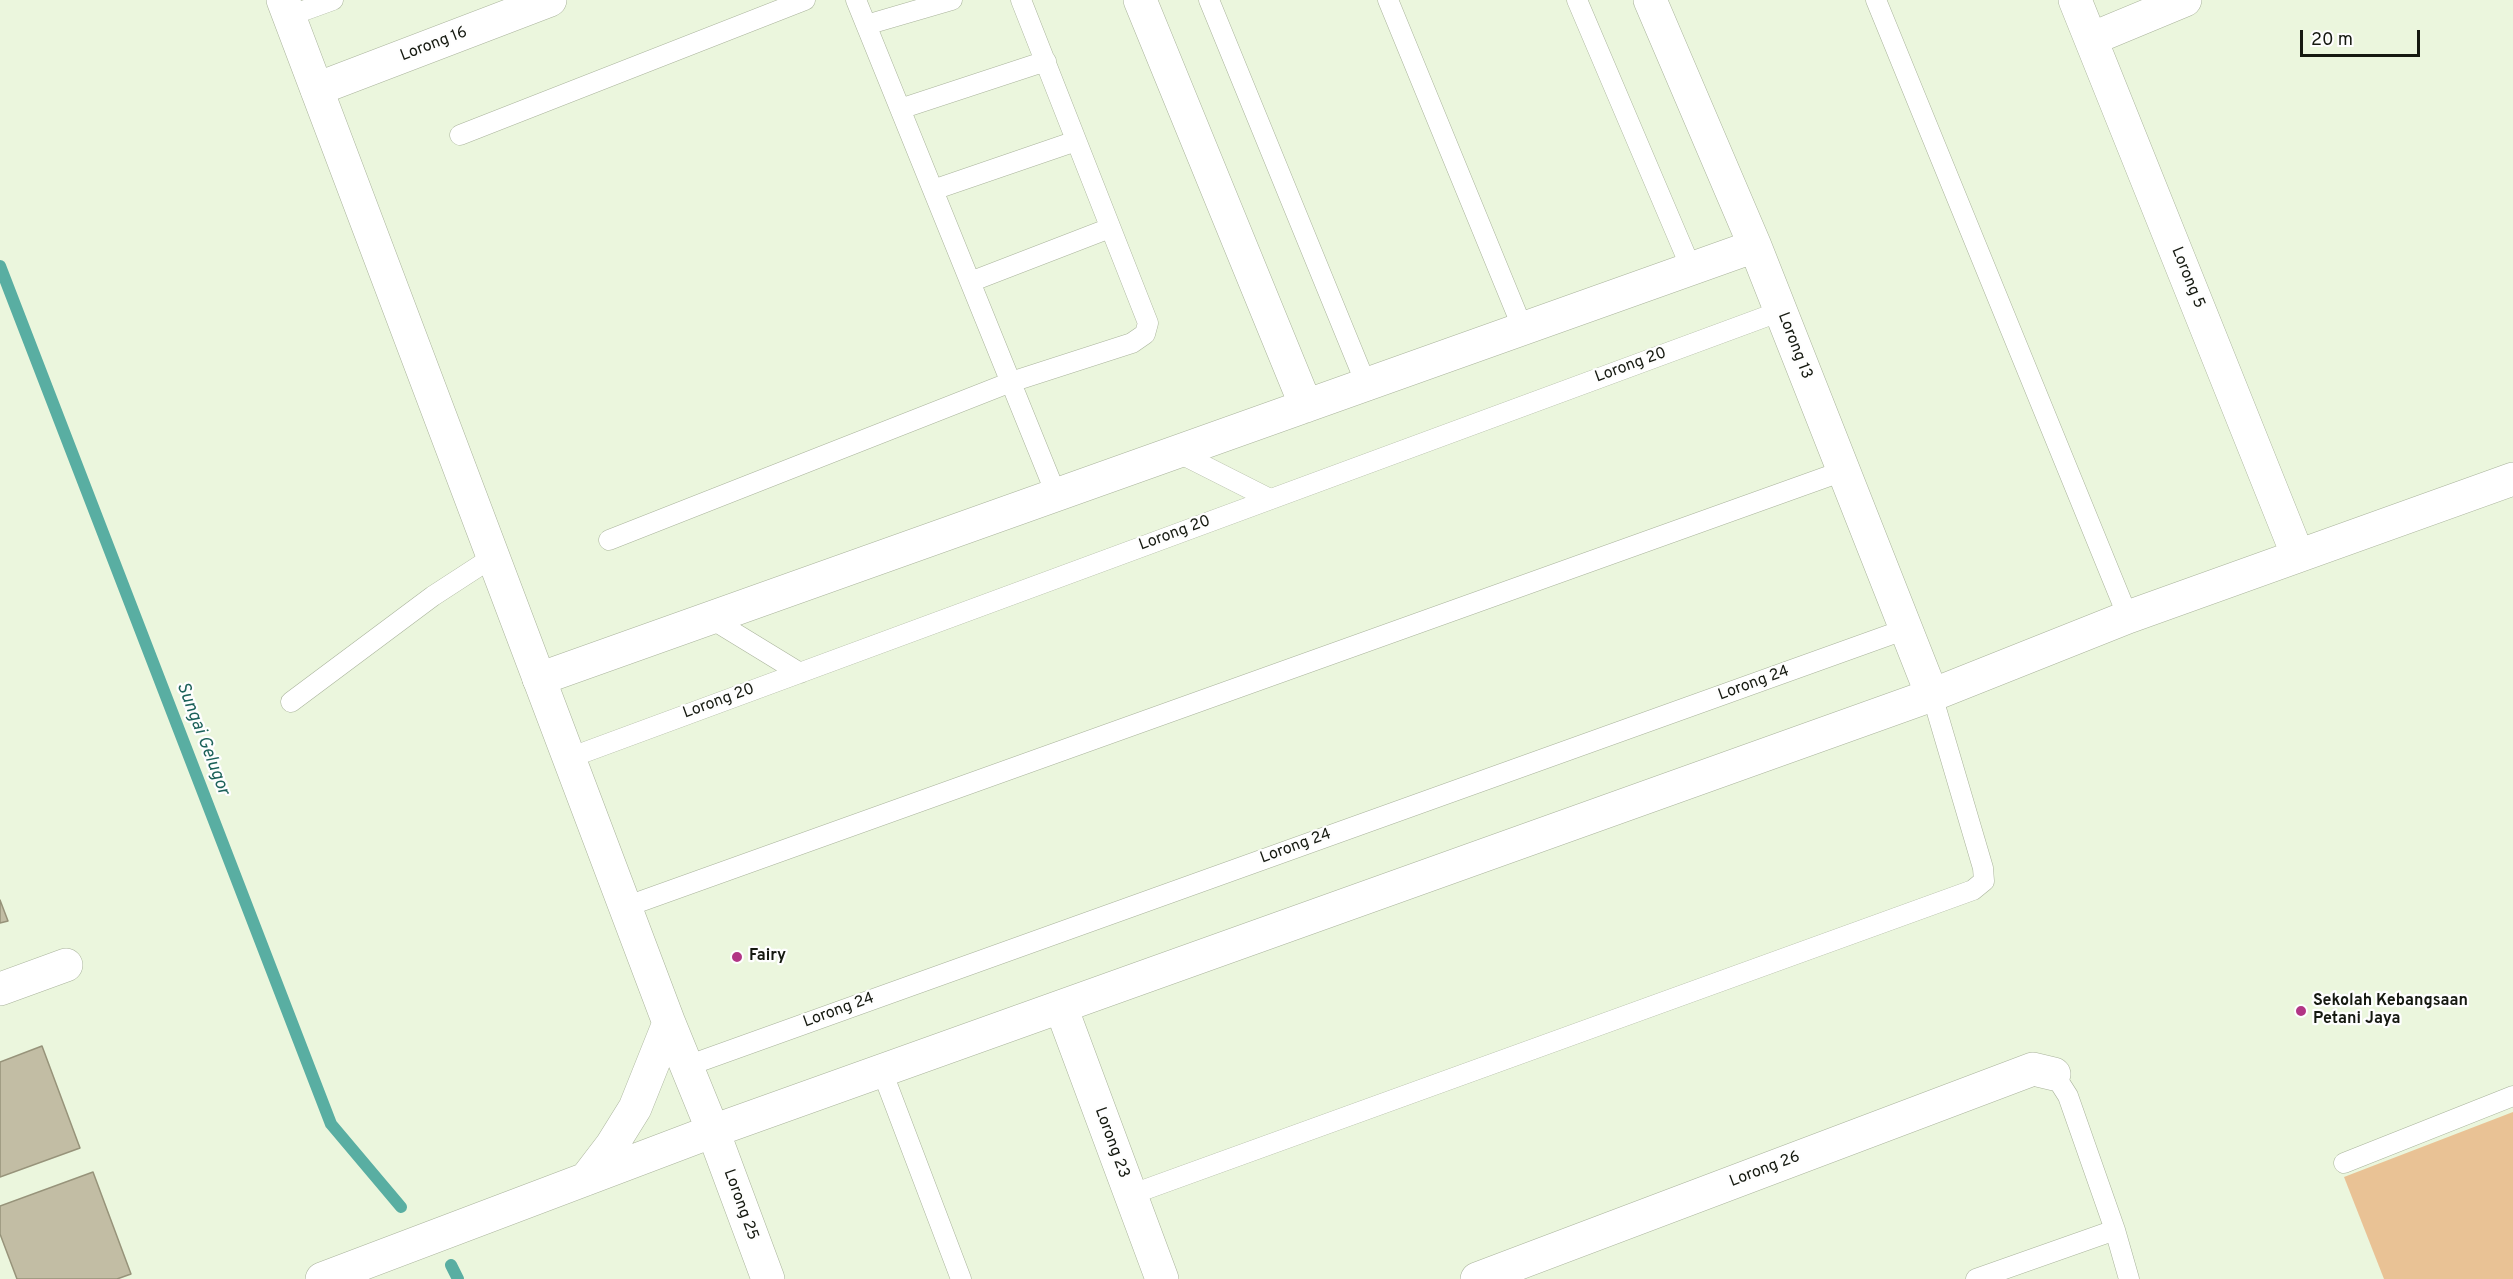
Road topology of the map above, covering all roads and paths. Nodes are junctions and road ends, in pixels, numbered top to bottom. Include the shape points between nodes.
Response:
1 (333, 0) edge
2 (550, 0) edge
3 (805, 0) edge
4 (856, 0) edge
5 (952, 0) edge
6 (1021, 0) edge
7 (1140, 0) edge
8 (1209, 0) edge
9 (1388, 0) edge
10 (1577, 0) edge
11 (1650, 0) edge
12 (1876, 0) edge
13 (2075, 0) edge
14 (2185, 0) edge
15 (286, 8) edge
16 (866, 26) junction
17 (2091, 39) junction
18 (1046, 61) junction
19 (317, 89) junction
20 (900, 109) junction
21 (460, 135) dead end
22 (1076, 141) junction
23 (933, 190) junction
24 (1110, 228) junction
25 (1755, 246) junction
26 (1691, 268) junction
27 (970, 282) junction
28 (1781, 311) junction
29 (1523, 329) junction
30 (1011, 382) junction
31 (1366, 384) junction
32 (1305, 406) junction
33 (1177, 452) junction
34 (1843, 471) junction
35 (2513, 479) edge
36 (1056, 494) junction
37 (1270, 499) junction
38 (609, 540) dead end
39 (2298, 555) junction
40 (493, 557) junction
41 (2128, 617) junction
42 (710, 618) junction
43 (1906, 629) junction
44 (800, 673) junction
45 (539, 679) junction
46 (1932, 695) junction
47 (291, 702) dead end
48 (569, 758) junction
49 (625, 907) junction
50 (66, 964) dead end
51 (0, 989) edge
52 (1061, 1007) junction
53 (669, 1023) junction
54 (687, 1066) junction
55 (882, 1071) junction
56 (2054, 1074) joint
57 (2513, 1096) edge
58 (713, 1131) junction
59 (2344, 1163) dead end
60 (586, 1179) junction
61 (1130, 1195) junction
62 (2115, 1230) junction
63 (322, 1279) edge
64 (768, 1279) edge
65 (961, 1279) edge
66 (1162, 1279) edge
67 (1477, 1279) edge
68 (1976, 1279) edge
69 (2129, 1279) edge

1 - 15 lane
2 - 19 street, Lorong 16
3 - 21 lane
4 - 16 lane
5 - 16 lane
6 - 18 lane
7 - 32 street
8 - 31 lane
9 - 29 lane
10 - 26 lane
11 - 25 street, Lorong 13
12 - 41 lane
13 - 17 street, Lorong 5
14 - 17 street
15 - 19 street, Lorong 25
16 - 20 lane
17 - 39 street, Lorong 5
18 - 20 lane
18 - 22 lane
19 - 40 street, Lorong 25
20 - 23 lane
22 - 23 lane
22 - 24 lane
23 - 27 lane
24 - 27 lane
24 - 30 lane via 1148,323 1145,334 1132,343
25 - 26 street
25 - 28 street, Lorong 13
26 - 29 street
27 - 30 lane
28 - 34 street, Lorong 13
28 - 37 lane, Lorong 20
29 - 31 street
30 - 36 lane
30 - 38 lane
31 - 32 street
32 - 33 street
33 - 36 street
33 - 37 lane
34 - 43 street, Lorong 13
34 - 49 lane
35 - 39 street
36 - 42 street
37 - 44 lane, Lorong 20
39 - 41 street
40 - 45 street, Lorong 25
40 - 47 lane via 433,596
41 - 46 street
42 - 44 lane
42 - 45 street
43 - 46 street, Lorong 13
43 - 54 lane, Lorong 24
44 - 48 lane, Lorong 20
45 - 48 street, Lorong 25
46 - 52 street
46 - 61 lane via 1983,868 1984,881 1973,890
48 - 49 street, Lorong 25
49 - 53 street, Lorong 25
50 - 51 street
52 - 55 street
52 - 61 street, Lorong 23
53 - 54 street, Lorong 25
53 - 60 street via 634,1107
54 - 58 street, Lorong 25
55 - 58 street
55 - 65 lane
56 - 62 lane via 2068,1096
56 - 67 street, Lorong 26 via 2033,1069
57 - 59 lane
58 - 60 street
58 - 64 street, Lorong 25
60 - 63 street
61 - 66 street, Lorong 23
62 - 68 lane
62 - 69 lane

